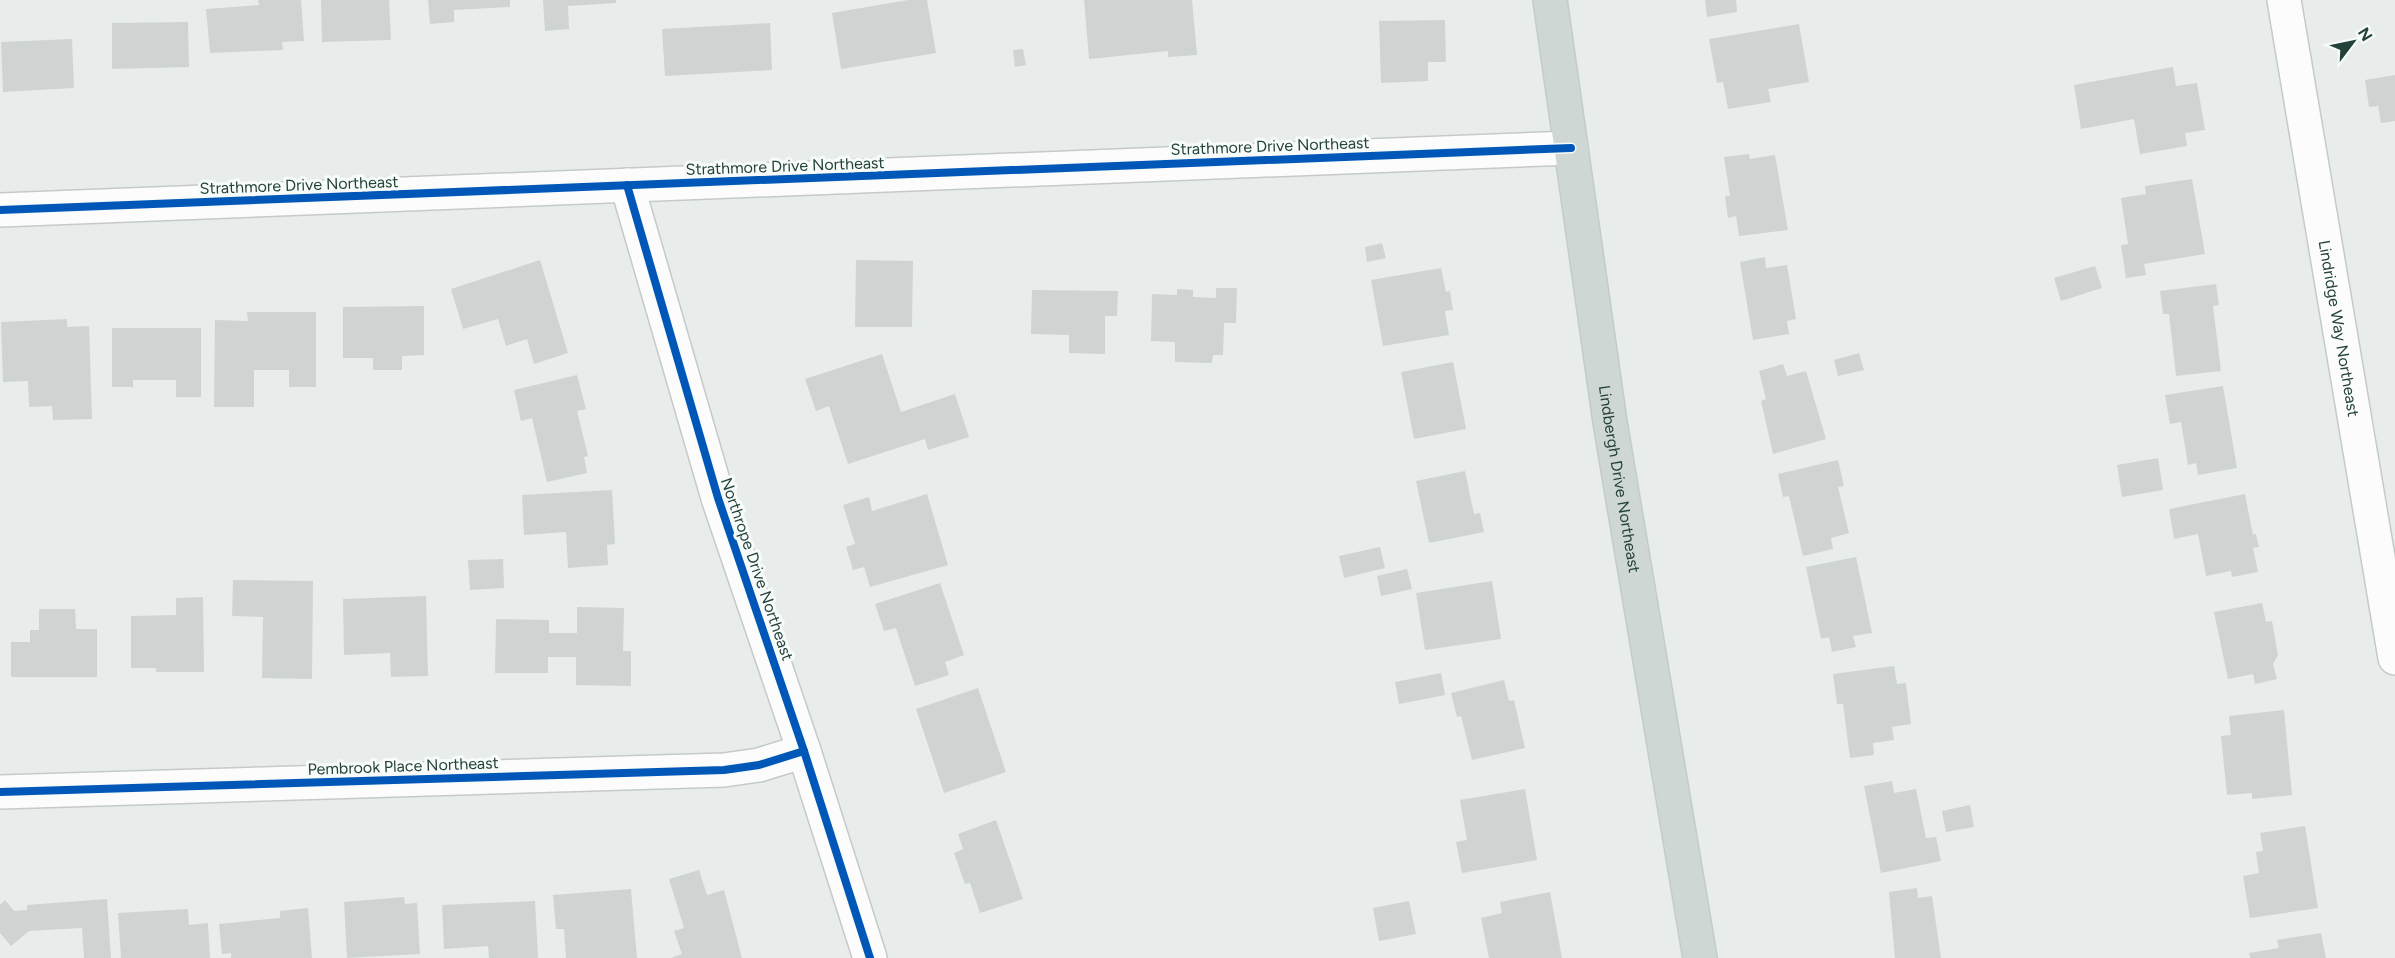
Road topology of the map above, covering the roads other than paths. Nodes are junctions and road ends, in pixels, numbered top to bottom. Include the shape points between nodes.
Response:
1 (1550, 0) edge
2 (2284, 0) edge
3 (1571, 148) junction
4 (627, 185) junction
5 (0, 210) edge
6 (2395, 658) edge
7 (804, 750) junction
8 (0, 792) edge
9 (870, 958) edge
10 (1700, 958) edge

1 - 3 main road, Lindbergh Drive Northeast
2 - 6 street, Lindridge Way Northeast
3 - 4 street, Strathmore Drive Northeast
3 - 10 main road, Lindbergh Drive Northeast via 1612,433
4 - 5 street, Strathmore Drive Northeast
4 - 7 street, Northrope Drive Northeast via 718,498
7 - 8 street, Pembrook Place Northeast via 759,765 724,770
7 - 9 street, Northrope Drive Northeast

